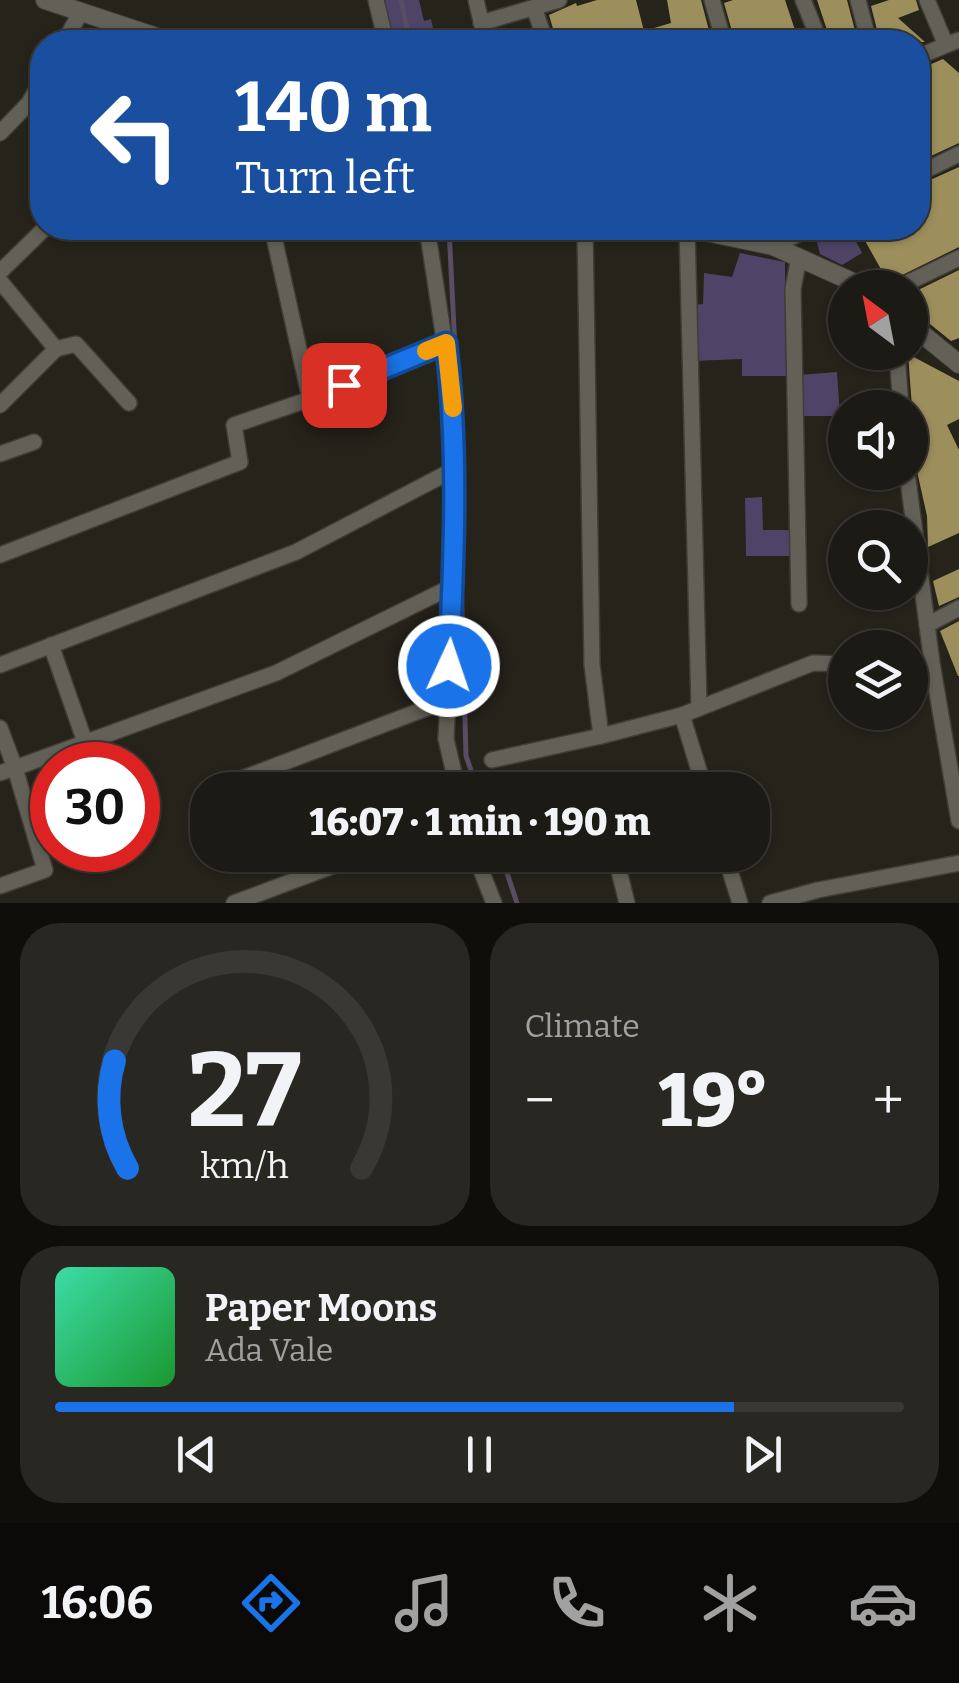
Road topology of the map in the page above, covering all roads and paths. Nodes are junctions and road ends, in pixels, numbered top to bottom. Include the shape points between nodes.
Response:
1 (44, 0) edge
2 (376, 0) edge
3 (476, 0) edge
4 (559, 0) edge
5 (712, 0) edge
6 (804, 0) edge
7 (858, 0) edge
8 (927, 0) edge
9 (70, 6) edge
10 (534, 8) junction
11 (481, 23) junction
12 (138, 30) edge
13 (383, 30) edge
14 (483, 30) edge
15 (542, 30) edge
16 (721, 30) edge
17 (815, 30) edge
18 (866, 30) edge
19 (953, 43) edge
20 (29, 103) edge
21 (0, 133) edge
22 (959, 154) edge
23 (930, 168) edge
24 (33, 240) edge
25 (275, 240) edge
26 (429, 240) edge
27 (585, 240) edge
28 (687, 240) edge
29 (783, 240) edge
30 (799, 256) junction
31 (959, 258) edge
32 (828, 270) edge
33 (0, 272) edge
34 (928, 273) edge
35 (0, 281) edge
36 (928, 339) edge
37 (446, 343) junction
38 (56, 349) junction
39 (959, 364) edge
40 (310, 400) junction
41 (129, 403) dead end
42 (0, 406) edge
43 (34, 442) dead end
44 (0, 454) edge
45 (453, 470) junction
46 (909, 490) edge
47 (0, 555) edge
48 (453, 586) junction
49 (799, 604) dead end
50 (959, 608) edge
51 (926, 625) junction
52 (929, 643) joint
53 (51, 646) junction
54 (828, 663) edge
55 (0, 665) edge
56 (448, 700) junction
57 (699, 708) junction
58 (682, 716) junction
59 (0, 728) edge
60 (601, 736) junction
61 (952, 737) edge
62 (85, 742) joint
63 (492, 760) dead end
64 (8, 770) edge
65 (259, 772) edge
66 (454, 772) edge
67 (699, 772) edge
68 (959, 821) edge
69 (959, 863) edge
70 (317, 872) edge
71 (481, 872) edge
72 (619, 872) edge
73 (730, 872) edge
74 (0, 886) edge
75 (234, 903) edge
76 (494, 903) edge
77 (626, 903) edge
78 (740, 903) edge
79 (770, 903) edge

1 - 9 street
2 - 13 street
3 - 11 street
4 - 10 street
5 - 16 street
6 - 17 street
7 - 18 street
8 - 19 street
9 - 12 street
10 - 11 street
10 - 15 street
11 - 14 street
20 - 21 street
22 - 23 street
24 - 33 street
25 - 40 street
26 - 37 street
27 - 60 street via 592,664
28 - 57 street
29 - 30 street
30 - 32 street
30 - 49 street via 793,288
31 - 34 street
35 - 38 street
36 - 39 street
37 - 40 street
37 - 45 street
38 - 41 street via 76,344
38 - 42 street
40 - 47 street via 234,425 240,462
43 - 44 street
45 - 48 street
45 - 53 street via 296,552
46 - 51 street
48 - 56 street
48 - 62 street via 276,673
50 - 51 street
51 - 52 street
52 - 61 street
53 - 55 street
53 - 62 street
54 - 57 street via 813,663
56 - 65 street
56 - 66 street via 446,739
57 - 58 street
58 - 60 street
58 - 67 street
59 - 64 street
60 - 63 street
61 - 68 street
64 - 74 street via 45,870
69 - 79 street
70 - 75 street
71 - 76 street
72 - 77 street
73 - 78 street

